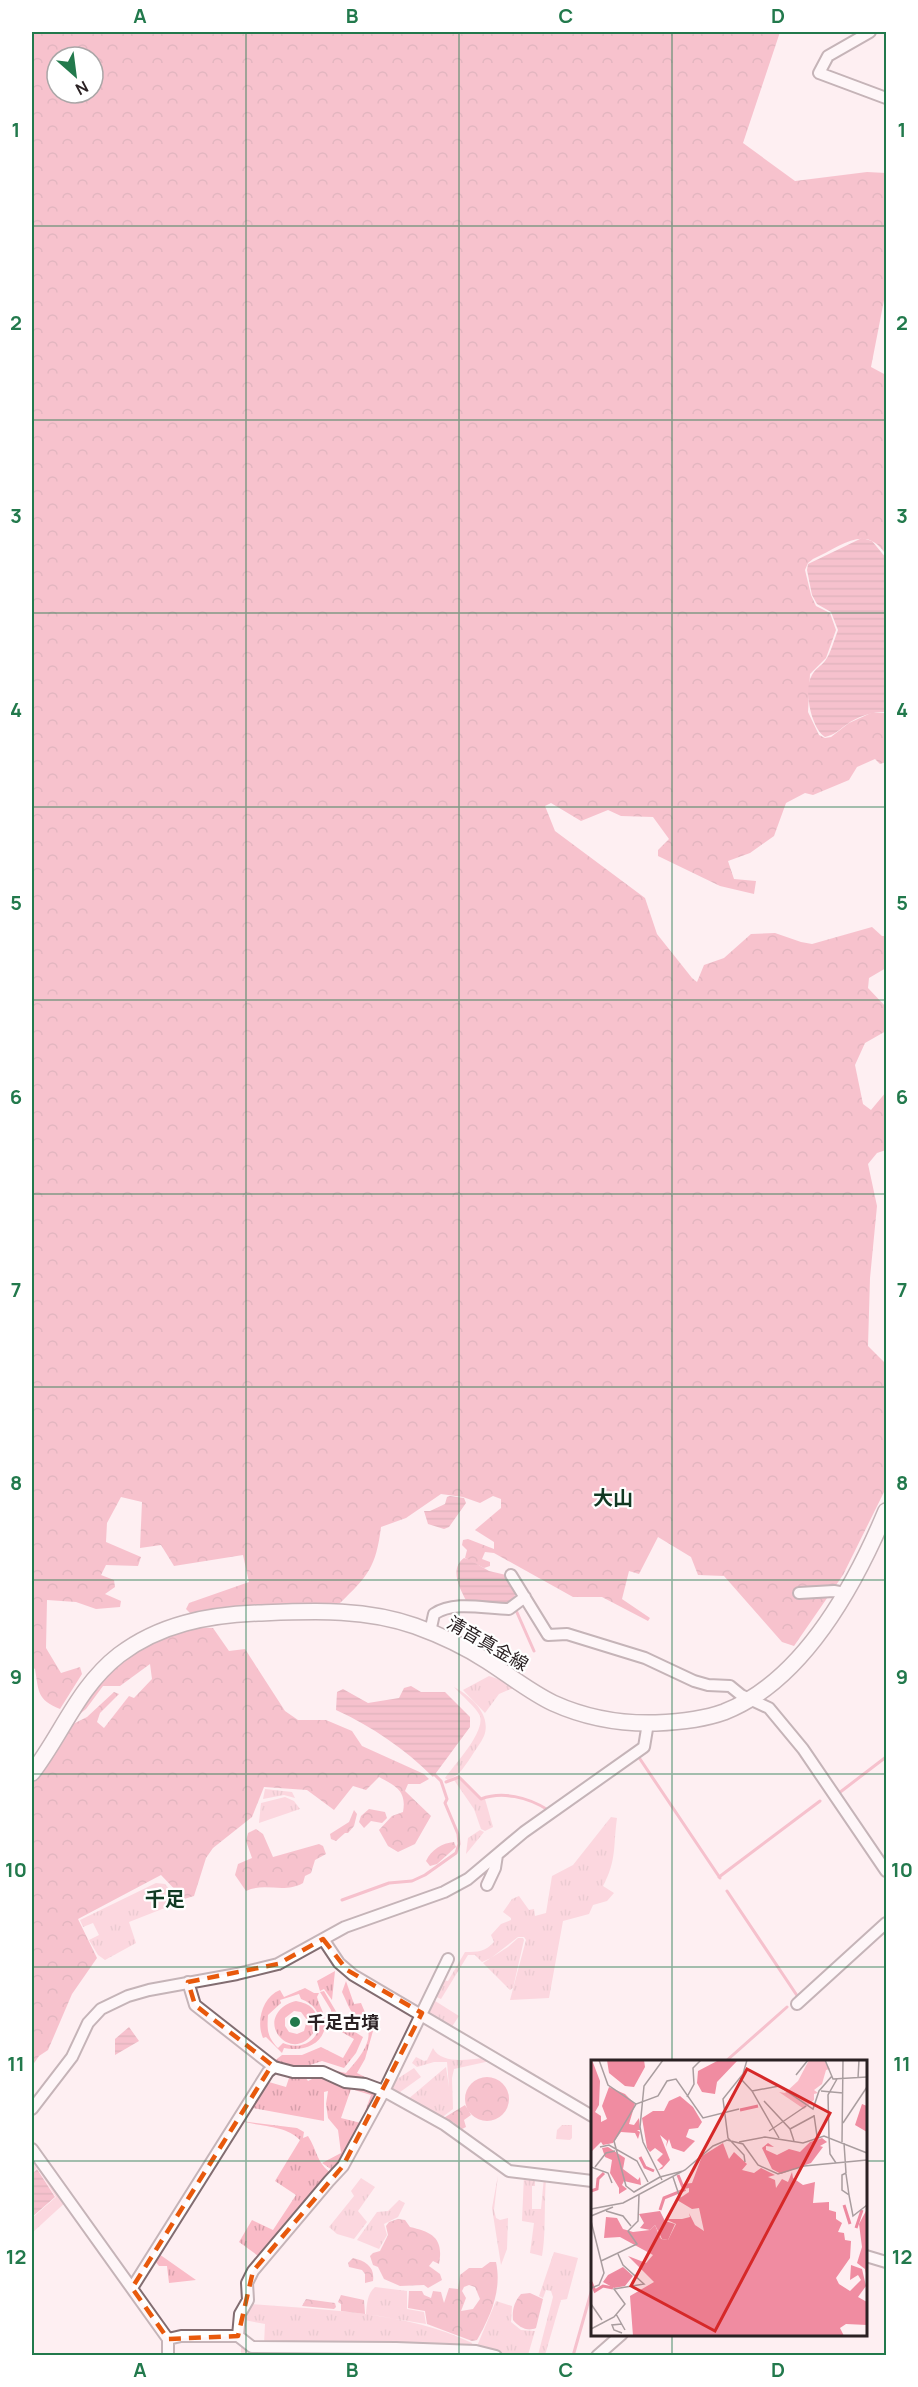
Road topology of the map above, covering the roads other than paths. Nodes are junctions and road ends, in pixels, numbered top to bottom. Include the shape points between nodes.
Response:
1 (870, 32) edge
2 (886, 98) edge
3 (886, 1511) edge
4 (511, 1575) dead end
5 (799, 1593) dead end
6 (845, 1593) junction
7 (525, 1597) junction
8 (430, 1632) junction
9 (751, 1698) junction
10 (648, 1723) junction
11 (32, 1773) edge
12 (497, 1855) junction
13 (886, 1871) edge
14 (488, 1885) dead end
15 (886, 1923) edge
16 (323, 1939) junction
17 (448, 1959) dead end
18 (189, 1982) junction
19 (797, 2004) dead end
20 (422, 2013) junction
21 (274, 2067) junction
22 (384, 2091) junction
23 (32, 2109) edge
24 (591, 2115) edge
25 (32, 2149) edge
26 (591, 2181) edge
27 (867, 2256) edge
28 (886, 2262) edge
29 (132, 2288) junction
30 (238, 2336) junction
31 (620, 2336) edge
32 (168, 2339) junction
33 (168, 2355) edge
34 (496, 2355) edge
35 (597, 2355) edge

1 - 2 street via 828,56 819,73
3 - 6 main road, 清音真金線
4 - 7 street
5 - 6 street
6 - 9 main road, 清音真金線 via 802,1652 775,1681
7 - 8 street via 514,1607 459,1606 440,1610 434,1614
7 - 9 street via 548,1635 586,1639 645,1658 694,1681 730,1686
8 - 10 main road, 清音真金線 via 571,1711 609,1720
8 - 11 main road, 清音真金線 via 385,1618 324,1611 214,1616 175,1625 131,1647 91,1682
9 - 10 main road, 清音真金線 via 704,1718
9 - 13 street via 769,1708 803,1749
10 - 12 street via 644,1746
12 - 14 street
12 - 16 street via 468,1879 444,1892 368,1918
15 - 19 street
16 - 18 street via 278,1964
16 - 20 street via 347,1971
17 - 20 street
18 - 21 street via 195,2006
18 - 23 street via 136,1993 101,2009 88,2023 72,2057
20 - 22 street
20 - 24 street
21 - 22 street via 293,2072 323,2072 345,2082
21 - 29 street
22 - 26 street via 445,2125 509,2171
22 - 30 street via 343,2166 253,2271 247,2283 248,2300 240,2314
25 - 29 street
27 - 28 street
29 - 32 street
30 - 32 street
30 - 34 street via 252,2347 396,2348
31 - 35 street
32 - 33 street

